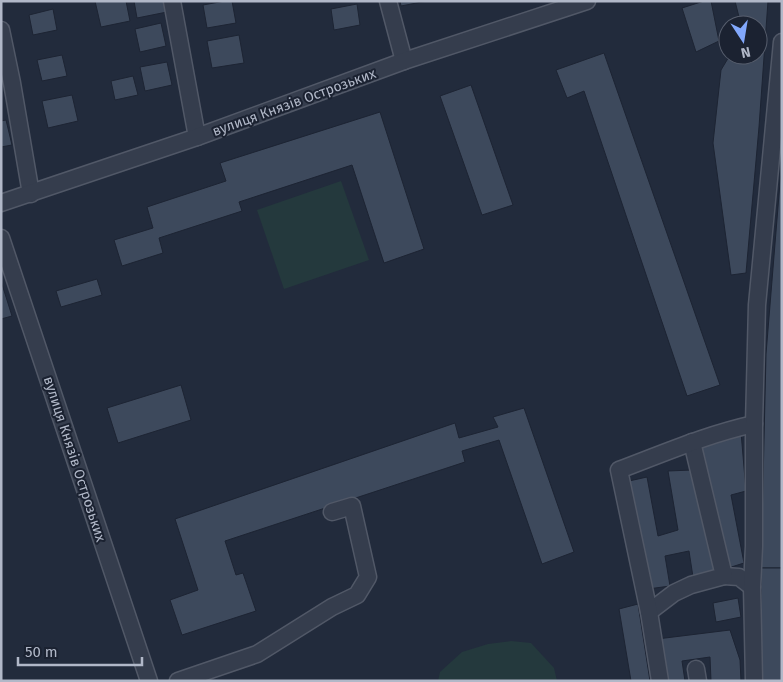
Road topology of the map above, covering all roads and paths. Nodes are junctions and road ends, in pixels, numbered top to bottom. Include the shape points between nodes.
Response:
1 (172, 1) edge
2 (388, 1) edge
3 (587, 1) edge
4 (554, 6) edge
5 (1, 30) edge
6 (782, 42) edge
7 (404, 62) junction
8 (197, 137) junction
9 (32, 194) junction
10 (1, 203) edge
11 (1, 238) edge
12 (754, 424) junction
13 (692, 442) junction
14 (332, 512) dead end
15 (724, 576) junction
16 (752, 587) junction
17 (649, 612) junction
18 (149, 681) edge
19 (178, 681) edge
20 (660, 681) edge
21 (754, 681) edge

1 - 8 street
2 - 7 street
3 - 4 street, вулиця Князів Острозьких
4 - 7 street, вулиця Князів Острозьких
5 - 9 street
6 - 12 street via 757,305
7 - 8 street, вулиця Князів Острозьких
8 - 9 street, вулиця Князів Острозьких
9 - 10 street, вулиця Князів Острозьких
11 - 18 street, вулиця Князів Острозьких
12 - 13 street
12 - 16 street
13 - 15 street
13 - 17 street via 619,470
14 - 19 street via 352,506 368,577 357,595 258,654
15 - 16 street via 739,577
15 - 17 street via 674,593
16 - 21 street
17 - 20 street

